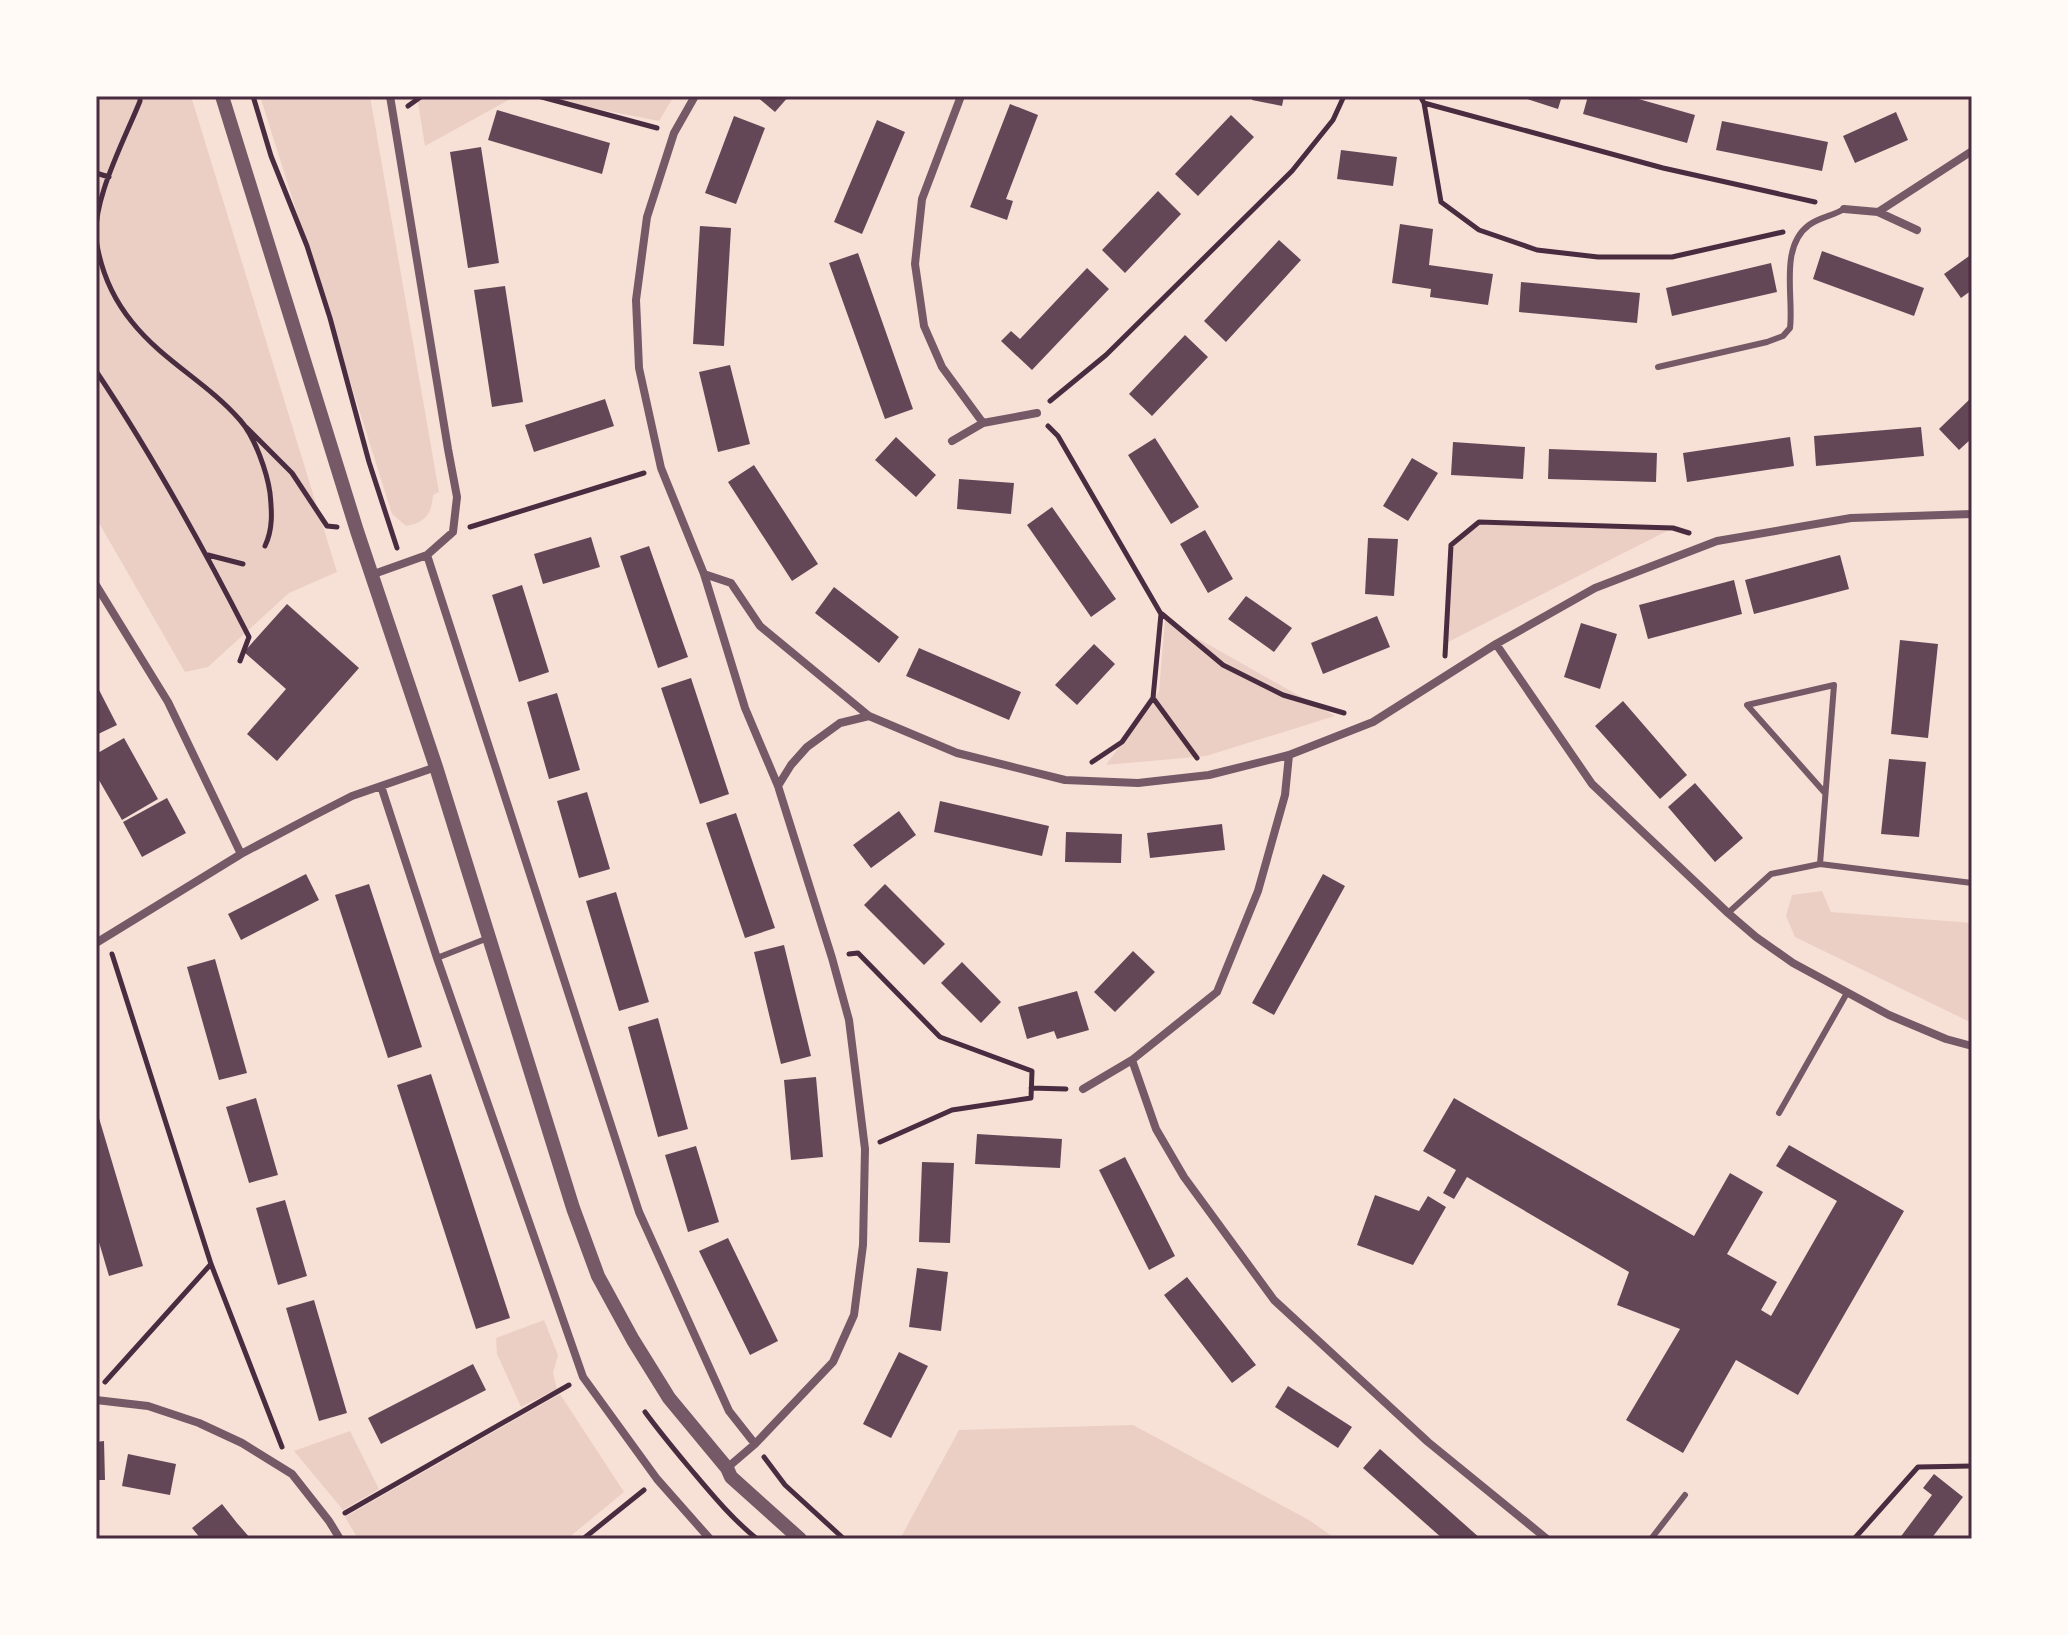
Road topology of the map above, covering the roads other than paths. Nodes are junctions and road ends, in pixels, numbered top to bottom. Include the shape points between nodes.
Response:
1 (222, 96) edge
2 (390, 96) edge
3 (695, 96) edge
4 (961, 96) edge
5 (1972, 151) edge
6 (1844, 209) joint
7 (1878, 212) junction
8 (1917, 230) dead end
9 (1658, 367) dead end
10 (1037, 413) road end
11 (983, 423) junction
12 (952, 441) dead end
13 (1972, 514) edge
14 (427, 555) junction
15 (704, 574) junction
16 (371, 575) junction
17 (96, 585) edge
18 (1496, 644) junction
19 (869, 716) junction
20 (1289, 755) junction
21 (436, 767) junction
22 (381, 786) junction
23 (778, 786) junction
24 (1825, 793) junction
25 (241, 854) junction
26 (1820, 864) junction
27 (1972, 883) edge
28 (1728, 913) junction
29 (488, 938) junction
30 (96, 943) edge
31 (437, 958) junction
32 (1847, 993) junction
33 (1972, 1046) edge
34 (1132, 1060) junction
35 (1083, 1089) road end
36 (1779, 1113) dead end
37 (96, 1400) edge
38 (755, 1444) junction
39 (727, 1468) junction
40 (1685, 1495) dead end
41 (340, 1539) edge
42 (710, 1539) edge
43 (800, 1539) edge
44 (1547, 1539) edge
45 (1651, 1539) edge

1 - 16 street
2 - 14 street via 457,497 453,532
3 - 15 street via 674,133 647,217 636,300 639,368 661,468
4 - 11 street via 922,199 915,264 924,326 942,367
5 - 7 street
6 - 7 street
6 - 9 lane via 1807,226 1796,240 1790,328 1783,336
7 - 8 street
10 - 11 street
11 - 12 street
13 - 18 street via 1851,518 1717,541 1595,588
14 - 16 street
14 - 38 street via 639,1212 729,1411
15 - 19 street via 731,583 760,626
15 - 23 street via 745,708
16 - 21 street
17 - 25 street via 168,702
18 - 20 street via 1373,722
18 - 28 street via 1592,784
19 - 20 street via 957,753 1065,780 1138,783 1209,775
19 - 23 street via 840,723 807,747
20 - 34 street via 1285,795 1258,891 1217,992
21 - 22 street
21 - 29 street
22 - 25 street
22 - 31 street
23 - 38 street via 849,1020 865,1149 863,1245 854,1315 833,1362
24 - 24 lane via 1834,685 1747,705 1796,760
24 - 26 lane
25 - 30 street
26 - 27 lane
26 - 28 lane via 1771,874
28 - 32 street via 1793,963
29 - 31 lane
29 - 39 street via 598,1276 669,1398
31 - 42 street via 583,1377 657,1479
32 - 33 street
32 - 36 lane
34 - 35 street
34 - 44 street via 1156,1129 1177,1165 1274,1300 1428,1442
37 - 41 street via 148,1406 242,1443 292,1474
38 - 39 street
39 - 43 street
40 - 45 lane

